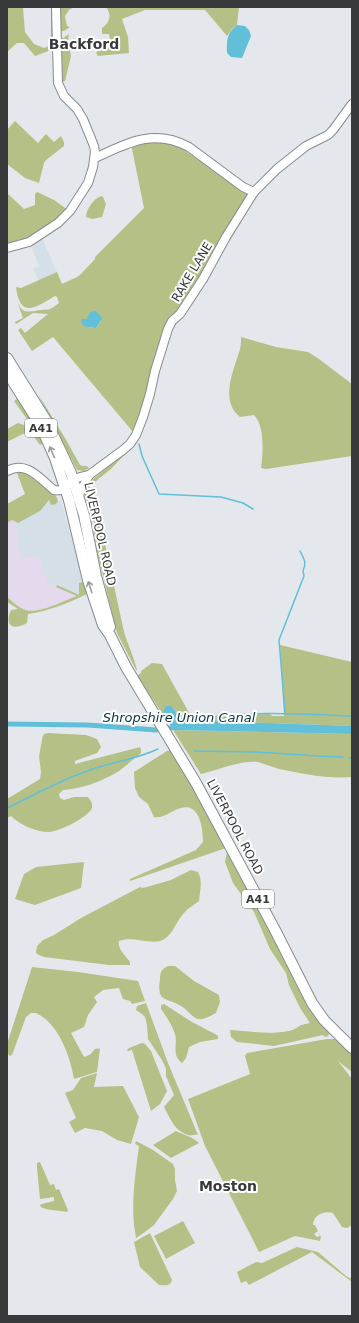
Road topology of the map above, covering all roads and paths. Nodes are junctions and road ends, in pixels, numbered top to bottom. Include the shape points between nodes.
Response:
1 (56, 7) edge
2 (352, 104) edge
3 (95, 158) junction
4 (254, 192) junction
5 (7, 248) edge
6 (7, 358) edge
7 (7, 372) edge
8 (7, 471) edge
9 (89, 475) junction
10 (62, 479) junction
11 (74, 480) junction
12 (49, 485) junction
13 (65, 489) junction
14 (79, 495) junction
15 (110, 635) junction
16 (352, 1048) edge

1 - 3 street via 58,83 64,96 83,119 94,146
2 - 4 street, RAKE LANE via 328,135 306,146 277,168
3 - 4 street via 145,138 169,139 188,147 243,187
3 - 5 street via 88,183 70,212 29,242
4 - 9 street, RAKE LANE via 203,279 168,329 136,435 123,450
6 - 11 highway, LIVERPOOL ROAD / A41 via 47,422
10 -> 7 highway, LIVERPOOL ROAD / A41 via 43,431
8 - 12 street via 19,467 26,469 34,472
9 - 11 street, RAKE LANE
9 - 14 street, RAKE LANE
10 - 12 street via 56,485
10 - 13 highway, LIVERPOOL ROAD / A41
11 - 13 street
11 - 14 highway, LIVERPOOL ROAD / A41
12 - 13 street via 54,490
15 -> 13 highway, LIVERPOOL ROAD / A41 via 103,625 88,580
14 - 15 highway, LIVERPOOL ROAD / A41
15 - 16 highway, LIVERPOOL ROAD / A41 via 126,667 196,783 312,1003 324,1020

